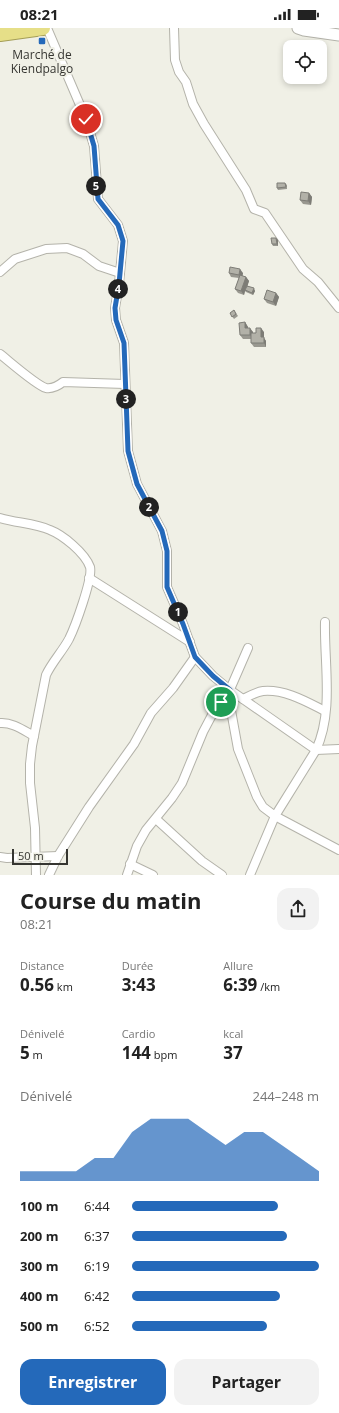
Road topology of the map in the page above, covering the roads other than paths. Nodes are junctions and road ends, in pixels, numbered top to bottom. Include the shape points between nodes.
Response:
1 (43, 28) edge
2 (47, 28) edge
3 (174, 28) edge
4 (298, 28) edge
5 (0, 34) edge
6 (339, 35) edge
7 (0, 272) edge
8 (120, 273) junction
9 (339, 308) edge
10 (0, 354) edge
11 (126, 384) junction
12 (0, 518) edge
13 (90, 578) junction
14 (325, 622) dead end
15 (190, 642) junction
16 (248, 648) dead end
17 (195, 657) junction
18 (229, 692) junction
19 (243, 699) junction
20 (325, 711) junction
21 (0, 723) edge
22 (34, 736) junction
23 (339, 748) edge
24 (316, 750) junction
25 (275, 816) junction
26 (156, 819) junction
27 (339, 850) edge
28 (58, 856) junction
29 (0, 857) edge
30 (36, 857) junction
31 (130, 864) junction
32 (36, 875) edge
33 (49, 875) edge
34 (127, 875) edge
35 (153, 875) edge
36 (222, 875) edge
37 (250, 875) edge

1 - 5 highway
2 - 8 street via 86,119 94,146 98,199 120,230 123,241
3 - 9 street via 175,60 204,124 246,190 254,208 265,213 303,269 318,282
4 - 6 street
7 - 8 street via 14,259 46,249 67,248 82,254 99,266
8 - 11 street via 115,308 116,320 124,343
10 - 11 street via 46,388 55,388 63,382
11 - 15 street via 128,451 137,484 162,531 167,551 167,587
12 - 13 street via 50,529 68,540 90,567
13 - 15 street
13 - 22 street via 68,640 46,675
14 - 20 street
15 - 17 street
16 - 18 street
17 - 18 street
17 - 28 street via 151,713 134,744
18 - 19 street
18 - 25 street via 238,749 257,797 263,807
18 - 26 street via 203,732 182,783
19 - 20 street via 264,691 274,692 302,699
19 - 24 street
20 - 24 street
21 - 22 street via 17,726
22 - 30 street via 30,783
23 - 24 street
24 - 25 street
25 - 27 street
25 - 37 street
26 - 31 street via 146,830
26 - 36 street via 202,861
28 - 30 street
28 - 33 street
29 - 30 street
30 - 32 street
31 - 34 street
31 - 35 street

